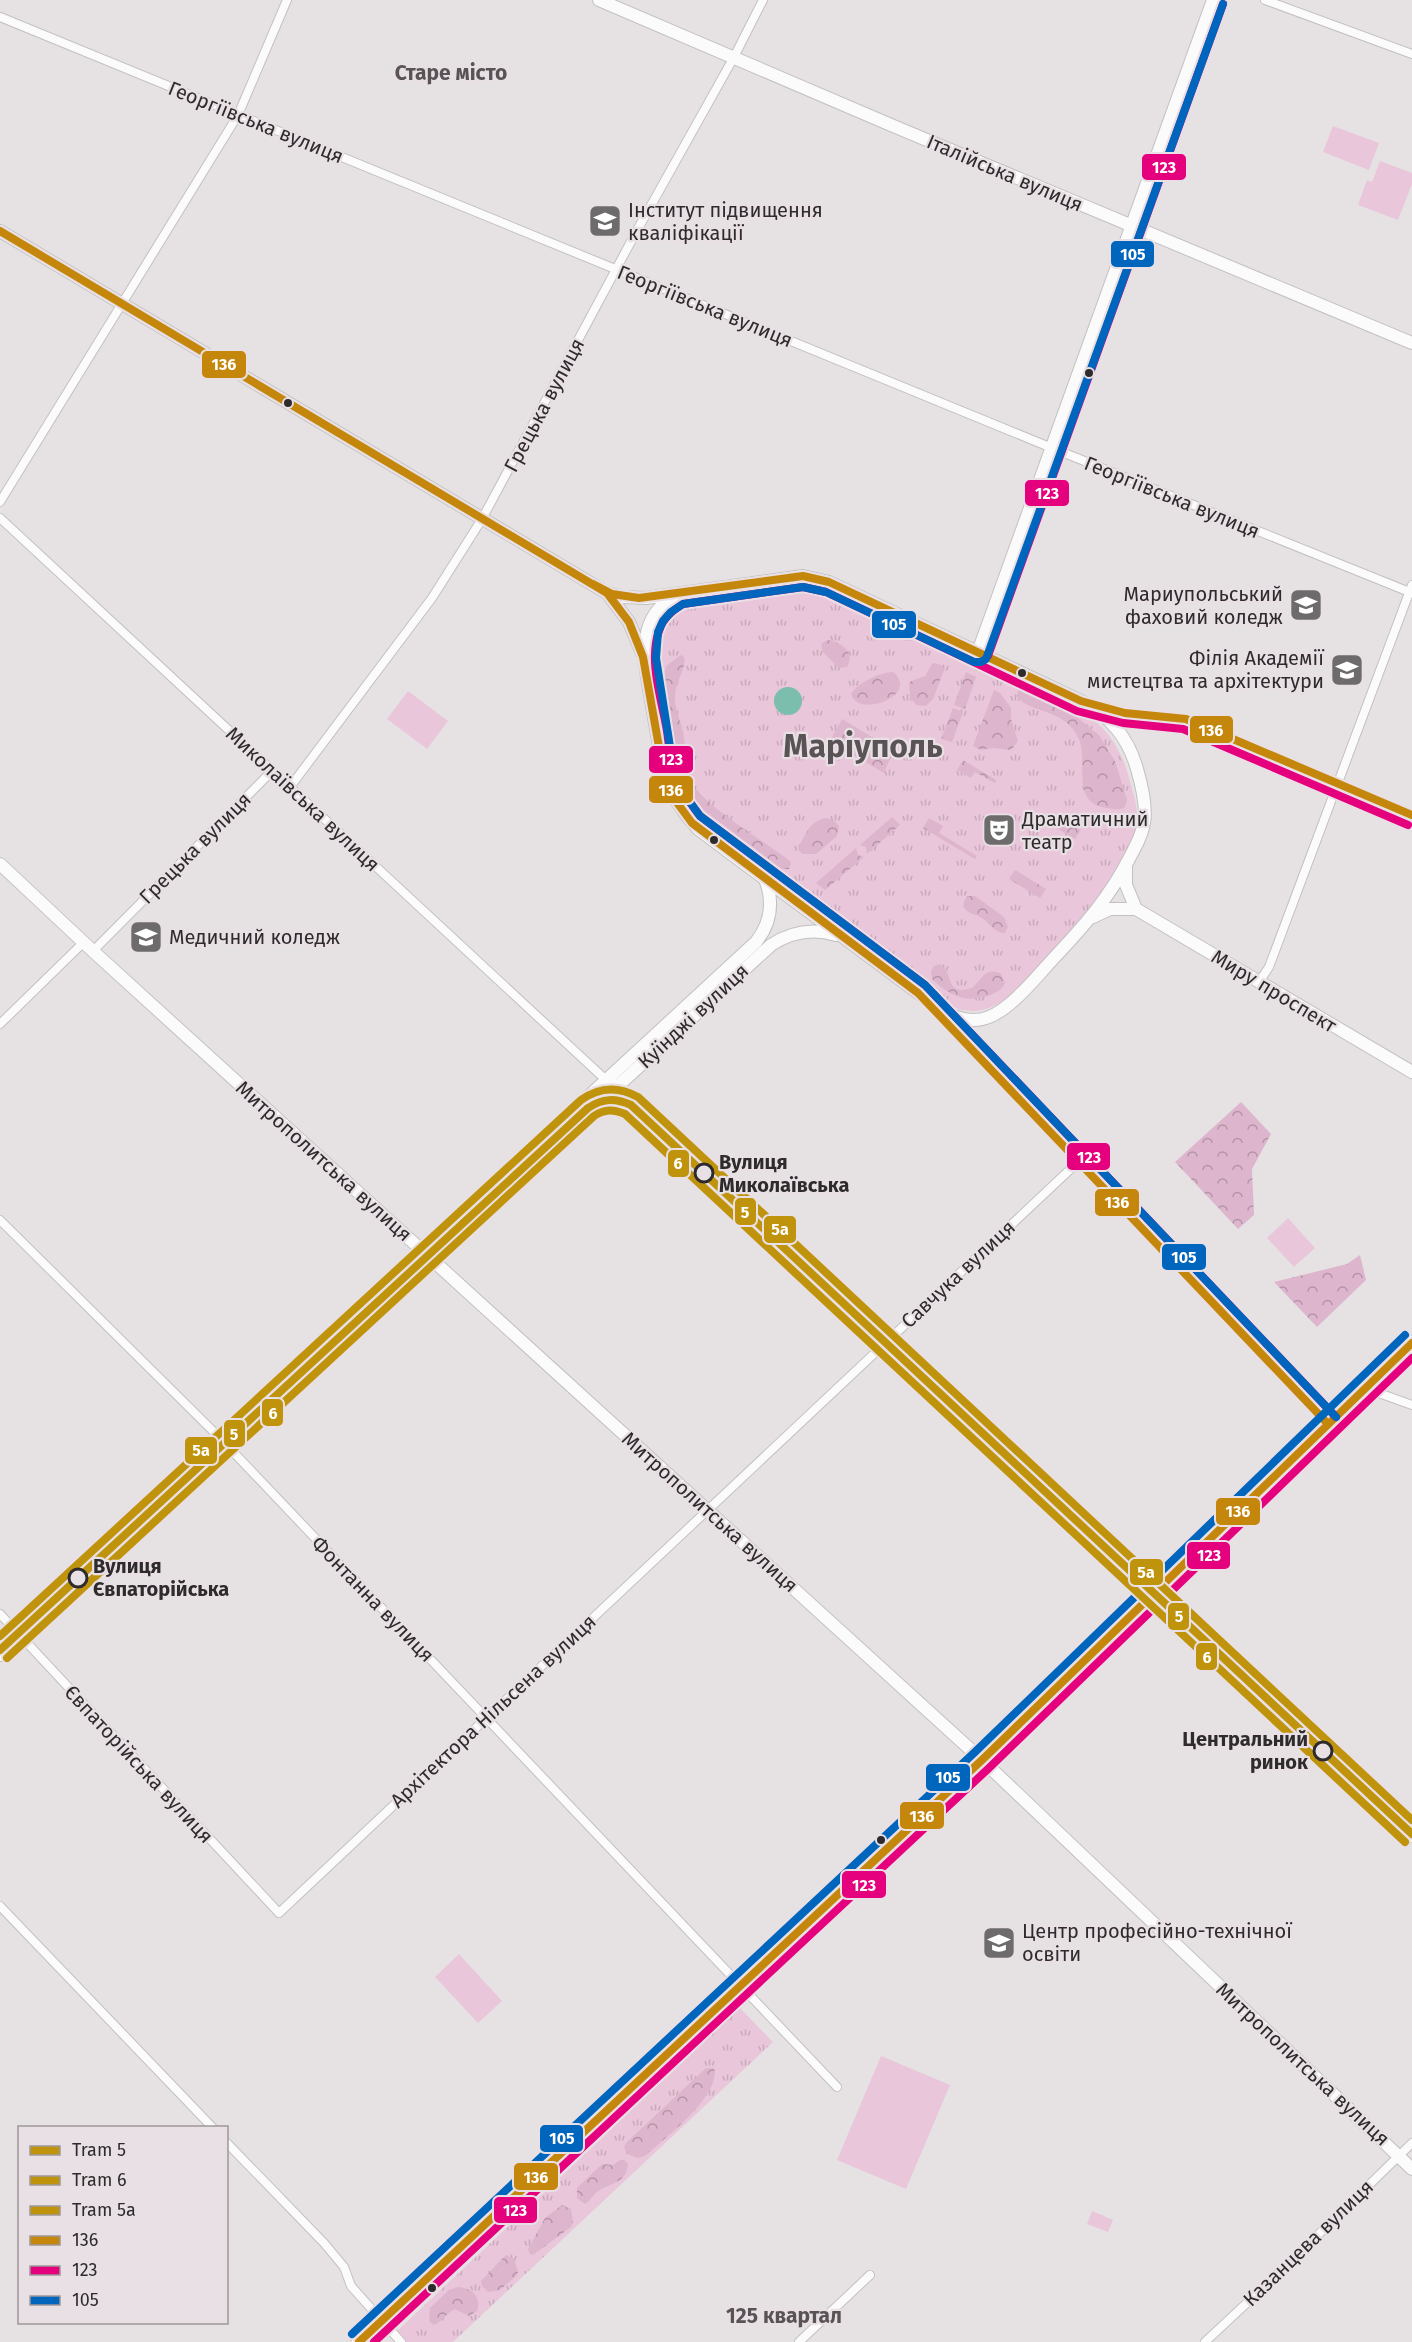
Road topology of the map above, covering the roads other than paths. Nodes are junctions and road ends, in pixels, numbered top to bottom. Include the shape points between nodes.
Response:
1 (288, 0) edge
2 (600, 0) edge
3 (763, 0) edge
4 (1213, 0) edge
5 (1265, 0) edge
6 (0, 17) edge
7 (1412, 54) edge
8 (734, 57) junction
9 (238, 115) junction
10 (1133, 226) junction
11 (0, 231) edge
12 (617, 270) junction
13 (122, 303) junction
14 (1412, 343) edge
15 (1052, 448) junction
16 (0, 502) edge
17 (0, 518) edge
18 (482, 519) junction
19 (1411, 590) edge
20 (607, 593) junction
21 (679, 594) junction
22 (978, 652) junction
23 (644, 657) junction
24 (1081, 701) junction
25 (272, 771) junction
26 (1337, 784) junction
27 (290, 787) junction
28 (1412, 815) edge
29 (0, 864) edge
30 (1126, 866) junction
31 (765, 879) junction
32 (1136, 909) junction
33 (1092, 918) junction
34 (848, 941) junction
35 (88, 947) junction
36 (1259, 982) junction
37 (918, 993) junction
38 (0, 1024) edge
39 (1412, 1072) edge
40 (612, 1086) junction
41 (1078, 1162) junction
42 (0, 1220) edge
43 (427, 1254) junction
44 (887, 1341) junction
45 (1412, 1343) edge
46 (1365, 1388) junction
47 (1412, 1405) edge
48 (1328, 1424) junction
49 (223, 1442) junction
50 (708, 1510) junction
51 (1155, 1592) junction
52 (0, 1614) edge
53 (16, 1632) junction
54 (0, 1639) edge
55 (0, 1655) edge
56 (1265, 1694) junction
57 (486, 1718) junction
58 (982, 1760) junction
59 (1412, 1824) edge
60 (1412, 1838) edge
61 (0, 1906) edge
62 (279, 1913) joint
63 (740, 1984) junction
64 (837, 2087) dead end
65 (212, 2126) edge
66 (228, 2144) edge
67 (1412, 2144) edge
68 (1399, 2155) junction
69 (1412, 2169) edge
70 (870, 2275) dead end
71 (382, 2320) junction
72 (359, 2342) edge
73 (402, 2342) edge
74 (799, 2342) edge
75 (1205, 2342) edge

1 - 9 street
2 - 8 main road, Італійська вулиця
3 - 8 street, Грецька вулиця
4 - 10 main road
5 - 7 street
6 - 9 street, Георгіївська вулиця
8 - 10 main road, Італійська вулиця
8 - 12 street, Грецька вулиця
9 - 12 street, Георгіївська вулиця
9 - 13 street
10 - 14 main road, Італійська вулиця
10 - 15 main road
11 - 13 main road
12 - 15 street, Георгіївська вулиця
12 - 18 street, Грецька вулиця
13 - 16 street
13 - 18 main road
15 - 19 street, Георгіївська вулиця
15 - 22 main road
17 - 25 street, Миколаївська вулиця
18 - 20 main road
18 - 27 street, Грецька вулиця via 432,597
19 - 26 street
20 - 21 main road via 635,599
20 - 23 main road via 629,622
21 - 22 main road via 803,576 816,578
21 - 23 main road via 652,619 645,635
22 - 24 main road
23 - 31 main road via 663,775 669,790 698,829
24 - 26 street via 1125,713 1186,719
24 - 30 main road via 1116,727 1137,768 1144,822
25 - 27 street, Миколаївська вулиця
25 - 35 street, Грецька вулиця
26 - 28 street
26 - 36 street via 1269,967
27 - 40 street, Миколаївська вулиця
29 - 35 main road, Митрополитська вулиця
30 - 32 main road via 1128,894
30 - 33 main road
31 - 34 main road
31 - 40 main road, Куїнджі вулиця via 771,899 770,914 756,942
32 - 33 main road via 1110,909
32 - 36 main road, Миру проспект
33 - 37 main road via 1021,992 990,1017 963,1019 941,1010
34 - 37 main road
34 - 40 main road, Куїнджі вулиця via 810,931 778,941
35 - 38 street, Грецька вулиця
35 - 43 main road, Митрополитська вулиця
36 - 39 main road, Миру проспект
37 - 41 street
40 - 43 main road, Куїнджі вулиця
40 - 44 street, Миколаївська вулиця
41 - 44 street, Савчука вулиця
41 - 48 street
42 - 49 street, Фонтанна вулиця
43 - 49 main road, Куїнджі вулиця
43 - 50 main road, Митрополитська вулиця
44 - 50 street, Савчука вулиця
44 - 51 street, Миколаївська вулиця
45 - 46 highway
46 - 47 street
46 - 48 highway
48 - 51 highway
49 - 53 main road, Куїнджі вулиця
49 - 57 street, Фонтанна вулиця
50 - 57 street, Архітектора Нільсена вулиця
50 - 58 main road, Митрополитська вулиця
51 - 56 street, Миколаївська вулиця
51 - 58 highway
52 - 53 street, Євпаторійська вулиця
53 - 54 main road, Куїнджі вулиця
53 - 55 main road, Куїнджі вулиця
53 - 62 street, Євпаторійська вулиця
56 - 59 street, Миколаївська вулиця
56 - 60 street, Миколаївська вулиця
57 - 62 street, Архітектора Нільсена вулиця
57 - 63 street, Фонтанна вулиця
58 - 63 highway
58 - 68 main road, Митрополитська вулиця
61 - 65 street
63 - 64 street, Фонтанна вулиця
63 - 71 highway
66 - 71 street via 324,2243 344,2267 351,2286
67 - 68 street, Казанцева вулиця
68 - 69 main road, Митрополитська вулиця
68 - 75 street, Казанцева вулиця
70 - 74 street
71 - 72 highway
71 - 73 street

